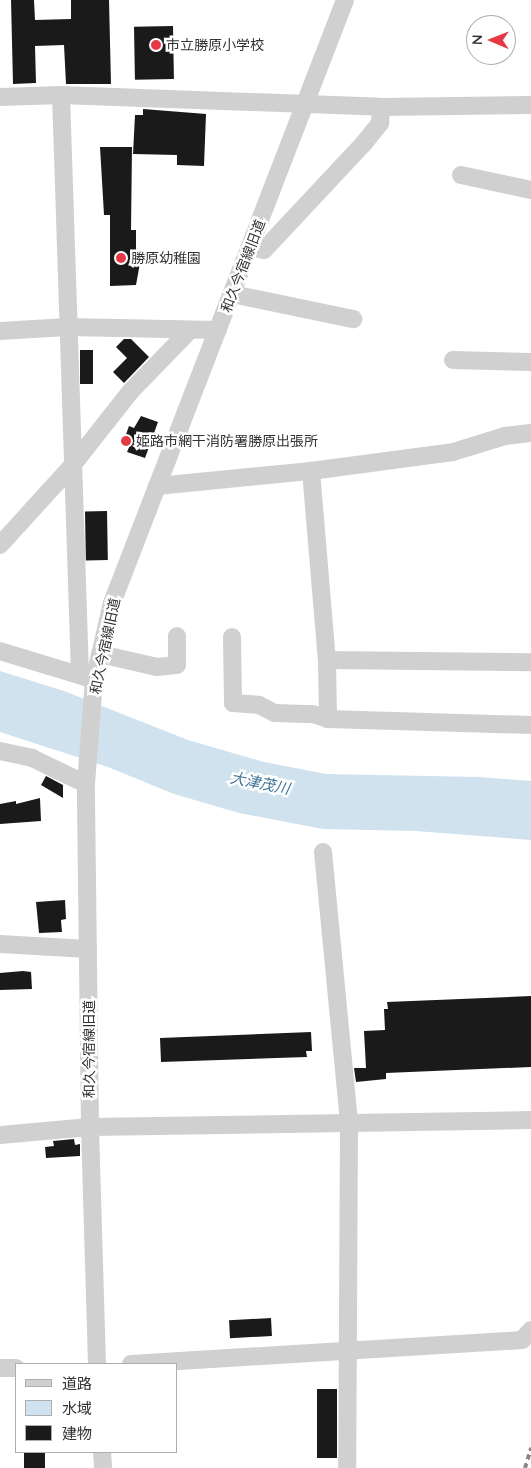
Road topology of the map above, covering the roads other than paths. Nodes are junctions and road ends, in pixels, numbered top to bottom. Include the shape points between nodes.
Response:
1 (345, 0) edge
2 (61, 95) junction
3 (0, 97) edge
4 (306, 104) junction
5 (531, 104) edge
6 (381, 108) junction
7 (461, 174) dead end
8 (531, 190) edge
9 (250, 247) junction
10 (232, 294) junction
11 (353, 319) dead end
12 (67, 327) junction
13 (190, 330) junction
14 (218, 330) junction
15 (0, 331) edge
16 (453, 360) dead end
17 (531, 362) edge
18 (531, 433) edge
19 (71, 467) junction
20 (311, 471) junction
21 (157, 486) junction
22 (0, 545) edge
23 (177, 636) dead end
24 (232, 637) dead end
25 (0, 652) edge
26 (100, 654) junction
27 (327, 660) junction
28 (531, 662) edge
29 (87, 678) junction
30 (328, 719) junction
31 (531, 725) edge
32 (0, 752) edge
33 (86, 784) junction
34 (323, 852) dead end
35 (0, 944) edge
36 (88, 949) junction
37 (531, 1120) edge
38 (349, 1124) junction
39 (90, 1128) junction
40 (0, 1134) edge
41 (531, 1330) edge
42 (347, 1350) junction
43 (97, 1363) edge
44 (146, 1363) edge
45 (0, 1368) edge
46 (15, 1368) edge
47 (102, 1453) edge
48 (103, 1468) edge
49 (347, 1468) edge

1 - 4 street, 和久今宿線旧道
2 - 3 street
2 - 4 street
2 - 12 street
4 - 6 street
4 - 9 street, 和久今宿線旧道
5 - 6 street
6 - 9 street via 380,123 364,143 264,250
7 - 8 street
9 - 10 street, 和久今宿線旧道
10 - 11 street
10 - 14 street, 和久今宿線旧道
12 - 13 street
12 - 15 street
12 - 19 street
13 - 14 street
13 - 19 street via 130,392
14 - 21 street, 和久今宿線旧道
16 - 17 street
18 - 20 street via 505,436 453,452
19 - 22 street
19 - 29 street
20 - 21 street
20 - 27 street
21 - 26 street, 和久今宿線旧道 via 112,603
23 - 26 street via 178,665 157,667
24 - 30 street via 233,703 258,705 275,713 313,714
25 - 29 street
26 - 29 street, 和久今宿線旧道
27 - 28 street
27 - 30 street
29 - 33 street, 和久今宿線旧道
30 - 31 street
32 - 33 street via 32,758
33 - 36 street, 和久今宿線旧道
34 - 38 street
35 - 36 street
36 - 39 street, 和久今宿線旧道
37 - 38 street
38 - 39 street
38 - 42 street
39 - 40 street
39 - 43 street, 和久今宿線旧道
41 - 42 street via 522,1340
42 - 44 street
42 - 49 street
45 - 46 street
47 - 48 street

